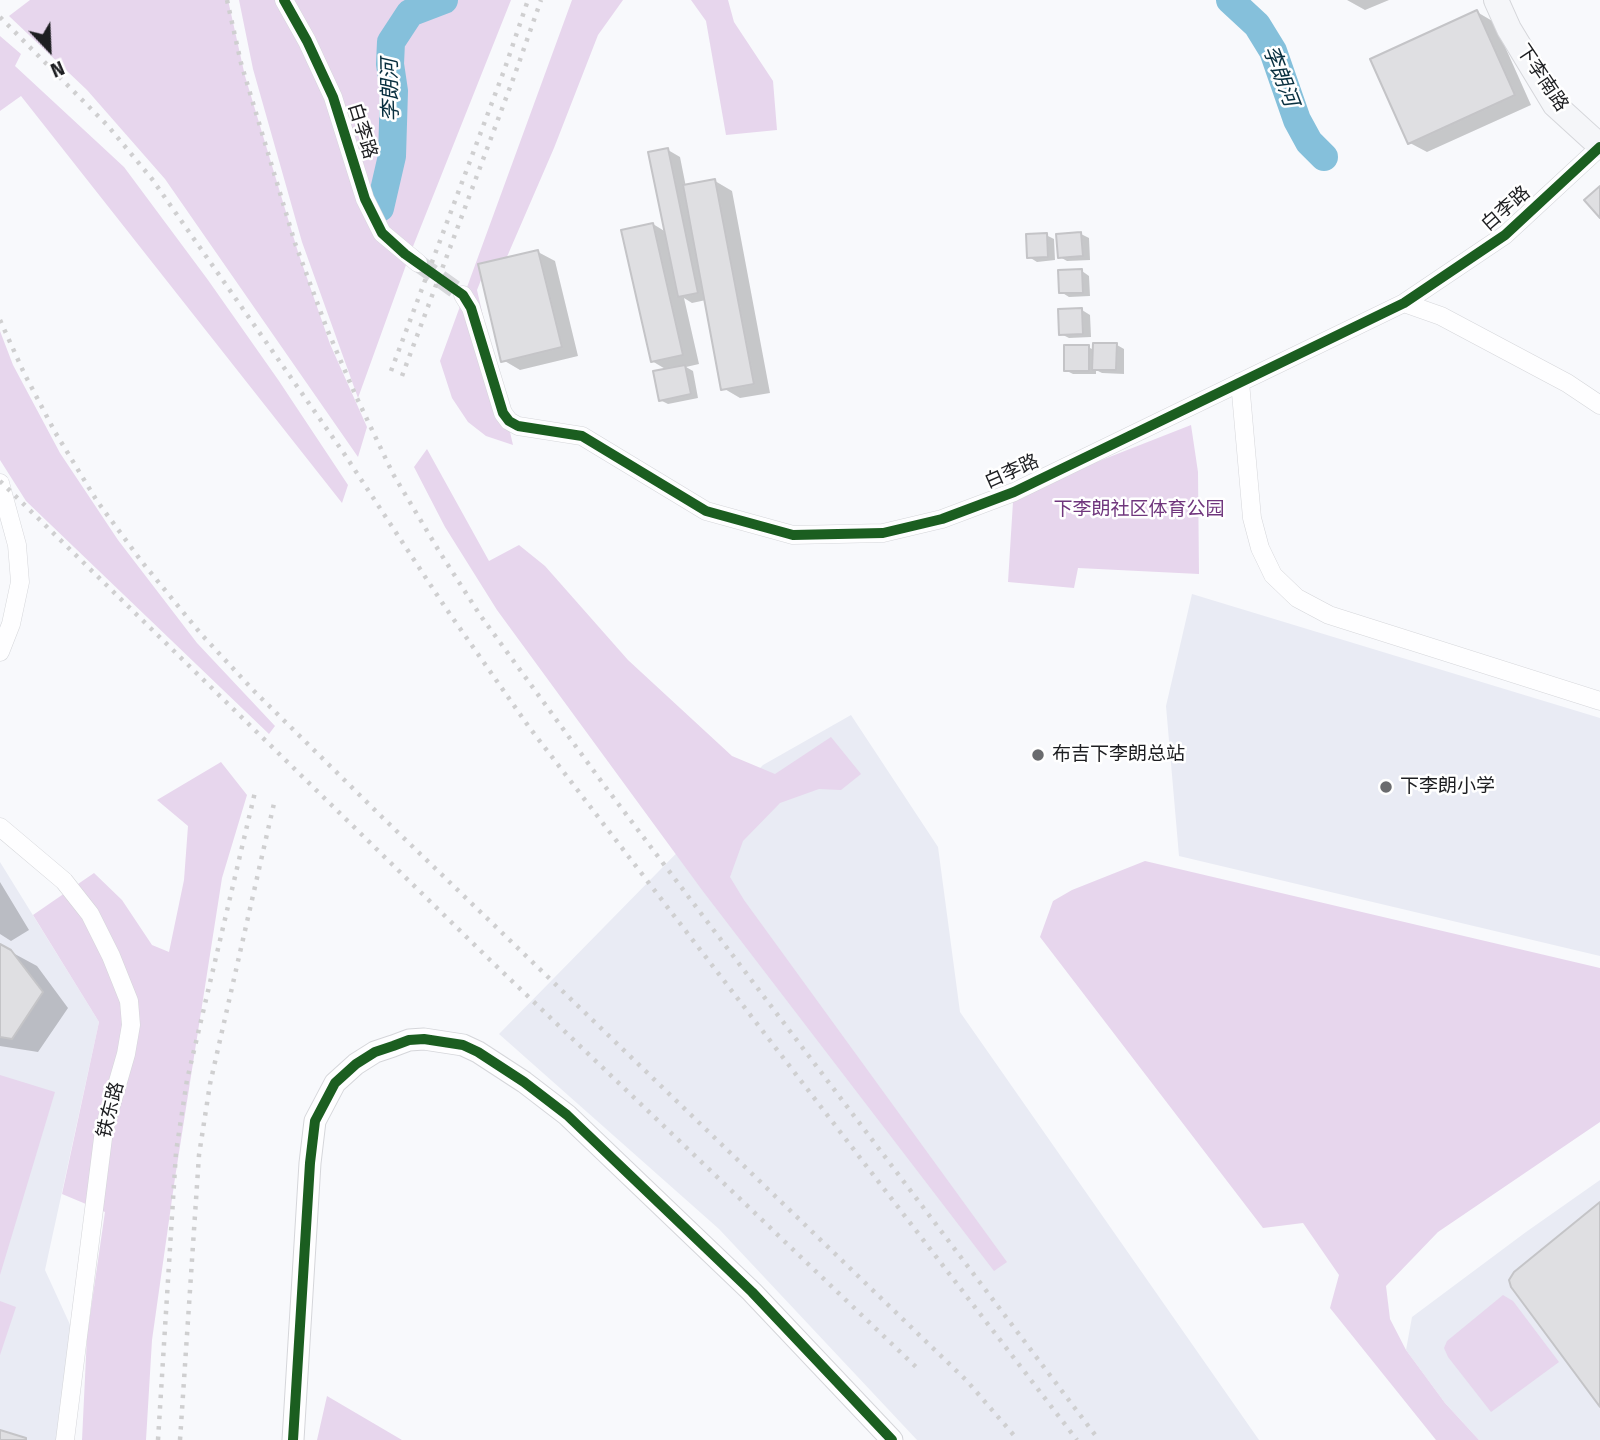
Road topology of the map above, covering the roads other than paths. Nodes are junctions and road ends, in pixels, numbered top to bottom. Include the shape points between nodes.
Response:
1 (284, 0) edge
2 (1496, 0) edge
3 (1600, 147) edge
4 (418, 263) tunnel mouth
5 (463, 295) tunnel mouth
6 (1404, 303) junction
7 (1240, 382) junction
8 (1600, 405) edge
9 (0, 483) edge
10 (0, 652) edge
11 (1600, 701) edge
12 (0, 827) edge
13 (65, 1440) edge
14 (293, 1440) edge
15 (892, 1440) edge

1 - 4 street, 白李路 via 333,97 365,199 382,233
2 - 3 main road, 下李南路 via 1555,105
3 - 6 street, 白李路 via 1505,235
5 - 7 street, 白李路 via 509,421 582,436 706,511 793,536 883,533 942,519 1014,492
6 - 7 street, 白李路
6 - 8 street via 1441,316
7 - 11 street via 1252,518 1273,575 1297,598 1329,615
9 - 10 street via 17,545 20,582 12,624
12 - 13 street, 铁东路 via 64,881 90,914 129,1001 126,1054 104,1130
14 - 15 street via 315,1121 335,1083 356,1064 375,1052 424,1040 463,1045 478,1052 567,1115 752,1292

